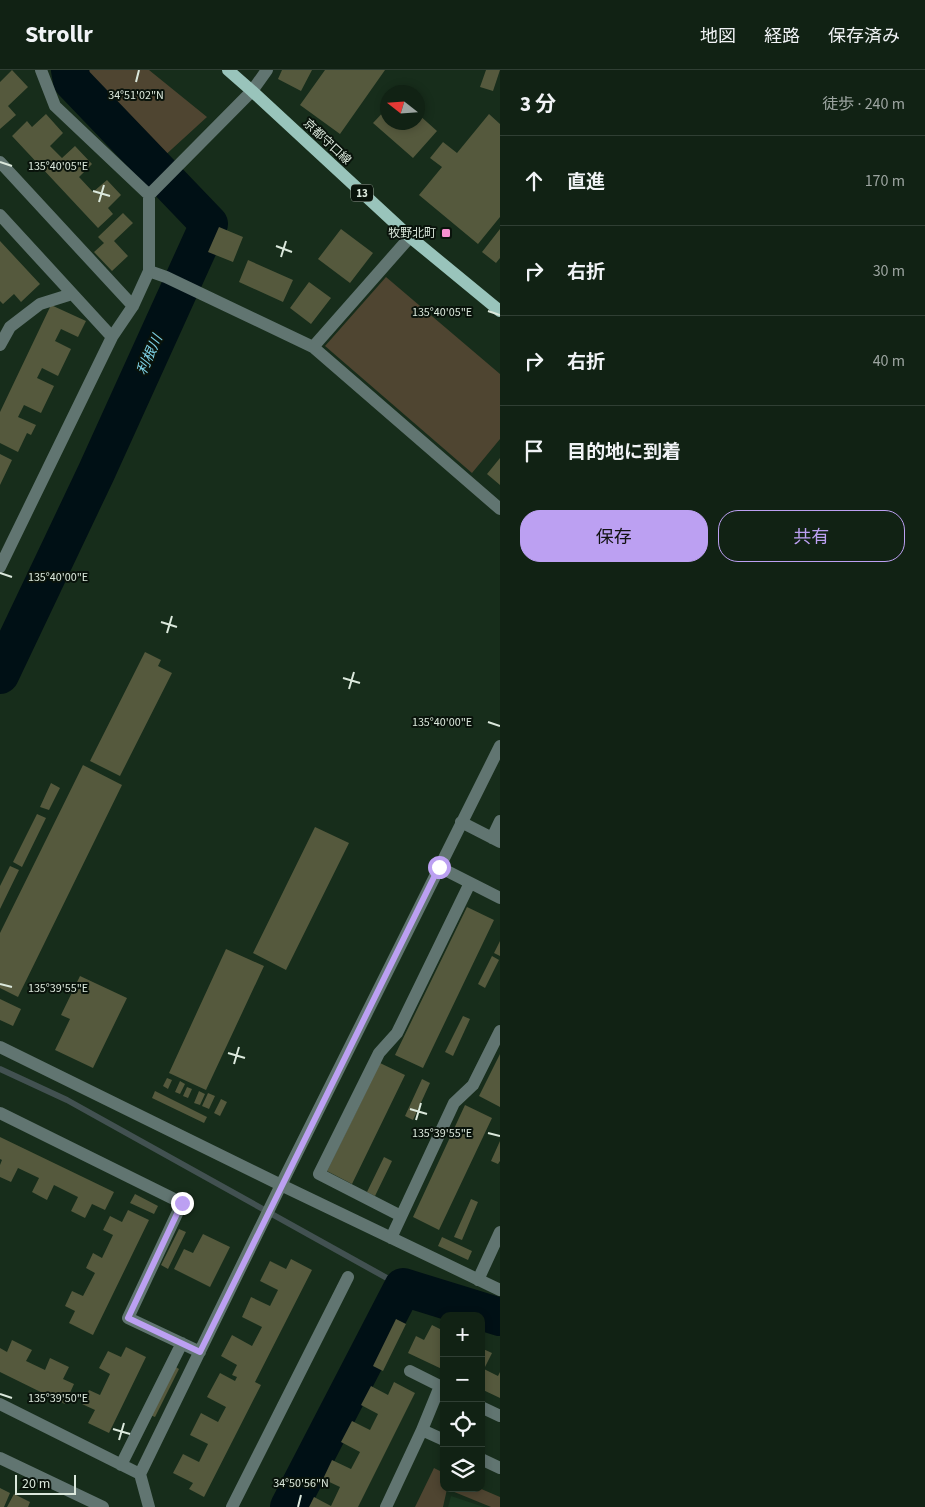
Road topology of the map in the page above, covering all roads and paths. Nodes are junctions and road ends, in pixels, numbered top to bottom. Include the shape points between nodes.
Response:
1 (41, 70) edge
2 (228, 70) edge
3 (267, 70) edge
4 (252, 91) junction
5 (0, 162) edge
6 (153, 191) junction
7 (0, 215) edge
8 (410, 237) junction
9 (149, 271) junction
10 (72, 294) junction
11 (133, 306) junction
12 (500, 312) edge
13 (112, 337) junction
14 (0, 345) edge
15 (313, 347) junction
16 (500, 509) edge
17 (0, 567) edge
18 (500, 746) edge
19 (500, 821) edge
20 (461, 822) junction
21 (496, 840) edge
22 (439, 867) junction
23 (470, 883) junction
24 (500, 898) edge
25 (500, 1031) edge
26 (0, 1047) edge
27 (0, 1113) edge
28 (281, 1185) junction
29 (401, 1216) junction
30 (500, 1232) edge
31 (390, 1238) junction
32 (348, 1277) dead end
33 (478, 1280) junction
34 (500, 1290) edge
35 (182, 1344) junction
36 (200, 1352) junction
37 (410, 1371) dead end
38 (440, 1386) edge
39 (440, 1391) edge
40 (0, 1404) edge
41 (485, 1409) edge
42 (500, 1416) edge
43 (422, 1430) junction
44 (440, 1438) edge
45 (0, 1458) edge
46 (485, 1461) edge
47 (121, 1464) junction
48 (500, 1468) edge
49 (140, 1474) junction
50 (103, 1507) edge
51 (149, 1507) edge
52 (232, 1507) edge
53 (386, 1507) edge

1 - 6 street via 55,106
2 - 4 main road, 京都守口線 / 13
3 - 4 street
4 - 6 street
4 - 8 main road, 京都守口線 / 13
5 - 11 street
6 - 9 street
7 - 10 street
8 - 12 main road, 京都守口線 / 13
8 - 15 street
9 - 11 street
9 - 15 street
10 - 13 street
10 - 14 street via 40,304 10,327
11 - 13 street
13 - 17 street
15 - 16 street
18 - 20 street
19 - 21 street
20 - 21 street
20 - 22 street
22 - 23 street
22 - 28 street
23 - 24 street
23 - 29 street via 397,1034 379,1053 319,1174
25 - 29 street via 473,1085 454,1103
26 - 28 street
27 - 35 street via 182,1203 128,1318
28 - 31 street
28 - 36 street
29 - 31 street
30 - 33 street
31 - 33 street
32 - 52 street
33 - 34 street
35 - 36 street
35 - 47 street
36 - 49 street
37 - 38 street
39 - 43 street
40 - 47 street
41 - 42 street
43 - 44 street
43 - 53 street
45 - 50 street
46 - 48 street
47 - 49 street
49 - 51 street

